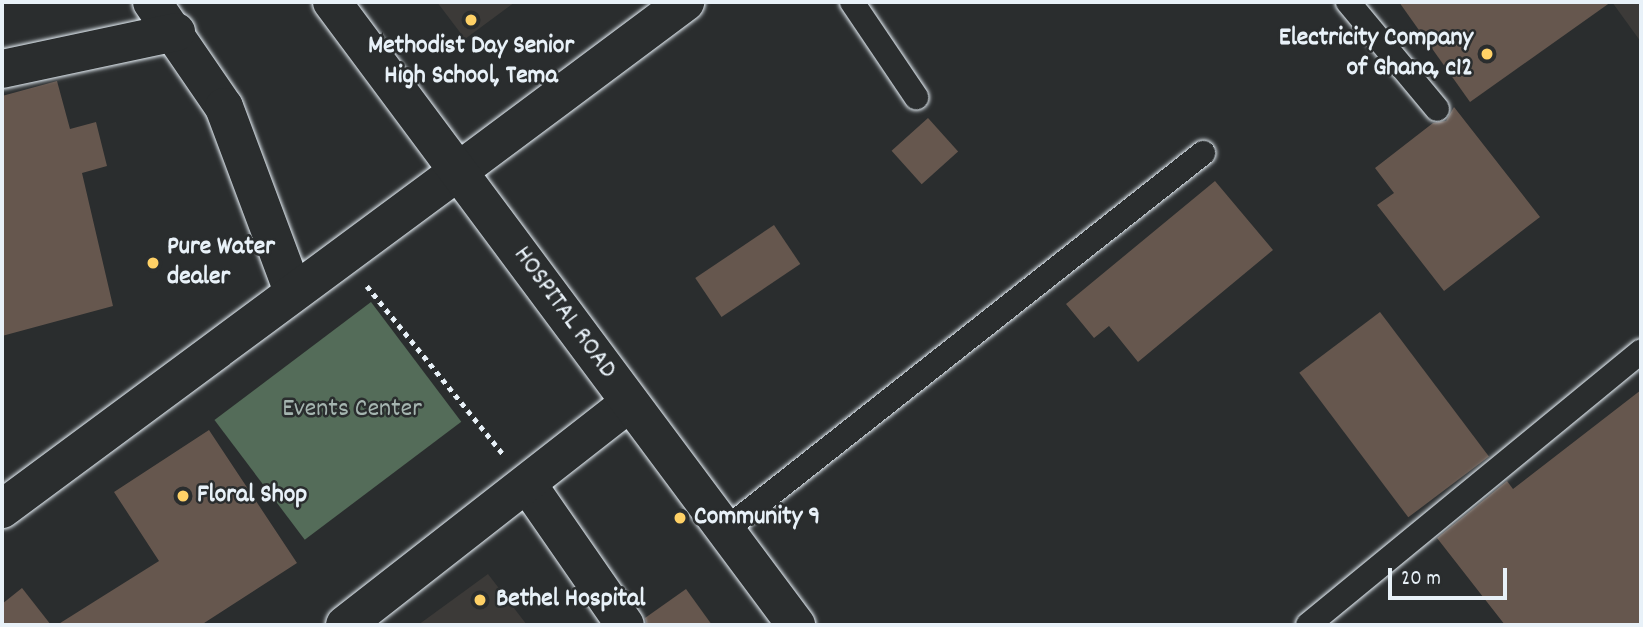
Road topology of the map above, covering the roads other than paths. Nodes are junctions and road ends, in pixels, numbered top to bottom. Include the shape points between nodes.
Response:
1 (152, 2) edge
2 (332, 2) edge
3 (685, 2) edge
4 (852, 2) edge
5 (1348, 2) edge
6 (176, 33) junction
7 (2, 69) edge
8 (916, 97) dead end
9 (1437, 109) dead end
10 (1203, 153) dead end
11 (460, 170) junction
12 (293, 292) junction
13 (1641, 351) edge
14 (629, 403) junction
15 (528, 485) junction
16 (2, 509) edge
17 (725, 530) junction
18 (345, 625) edge
19 (625, 625) edge
20 (796, 625) edge
21 (1308, 625) edge

1 - 6 street
2 - 11 street, HOSPITAL ROAD
3 - 11 street
4 - 8 lane
5 - 9 lane
6 - 7 street
6 - 12 street via 224,107
10 - 17 lane
11 - 12 street
11 - 14 street, HOSPITAL ROAD
12 - 16 street
13 - 21 lane
14 - 15 street
14 - 17 street, HOSPITAL ROAD
15 - 18 street
15 - 19 street
17 - 20 street, HOSPITAL ROAD

